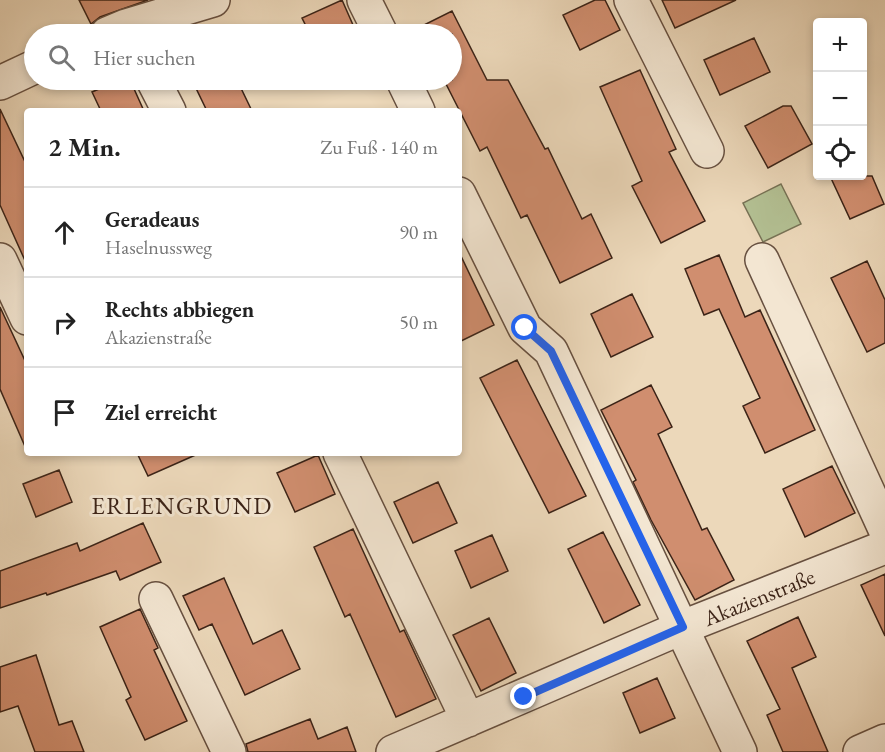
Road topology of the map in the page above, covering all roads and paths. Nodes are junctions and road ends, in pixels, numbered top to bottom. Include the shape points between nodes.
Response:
1 (213, 0) edge
2 (364, 0) edge
3 (632, 0) edge
4 (144, 24) edge
5 (376, 24) edge
6 (24, 72) edge
7 (0, 83) edge
8 (158, 90) edge
9 (408, 90) edge
10 (167, 108) edge
11 (417, 108) edge
12 (707, 150) dead end
13 (462, 200) edge
14 (0, 260) edge
15 (762, 260) dead end
16 (24, 312) edge
17 (341, 456) edge
18 (885, 529) edge
19 (885, 547) edge
20 (156, 599) dead end
21 (683, 627) junction
22 (468, 720) junction
23 (885, 741) edge
24 (230, 752) edge
25 (395, 752) edge
26 (740, 752) edge
27 (860, 752) edge

1 - 4 street
2 - 5 street
3 - 12 street
6 - 7 street
8 - 10 street
9 - 11 street
13 - 21 street via 525,328 551,351
14 - 16 street
15 - 18 street
17 - 22 street
19 - 21 street, Akazienstraße
20 - 24 street
21 - 22 street, Akazienstraße
21 - 26 street
22 - 25 street, Akazienstraße
23 - 27 street

